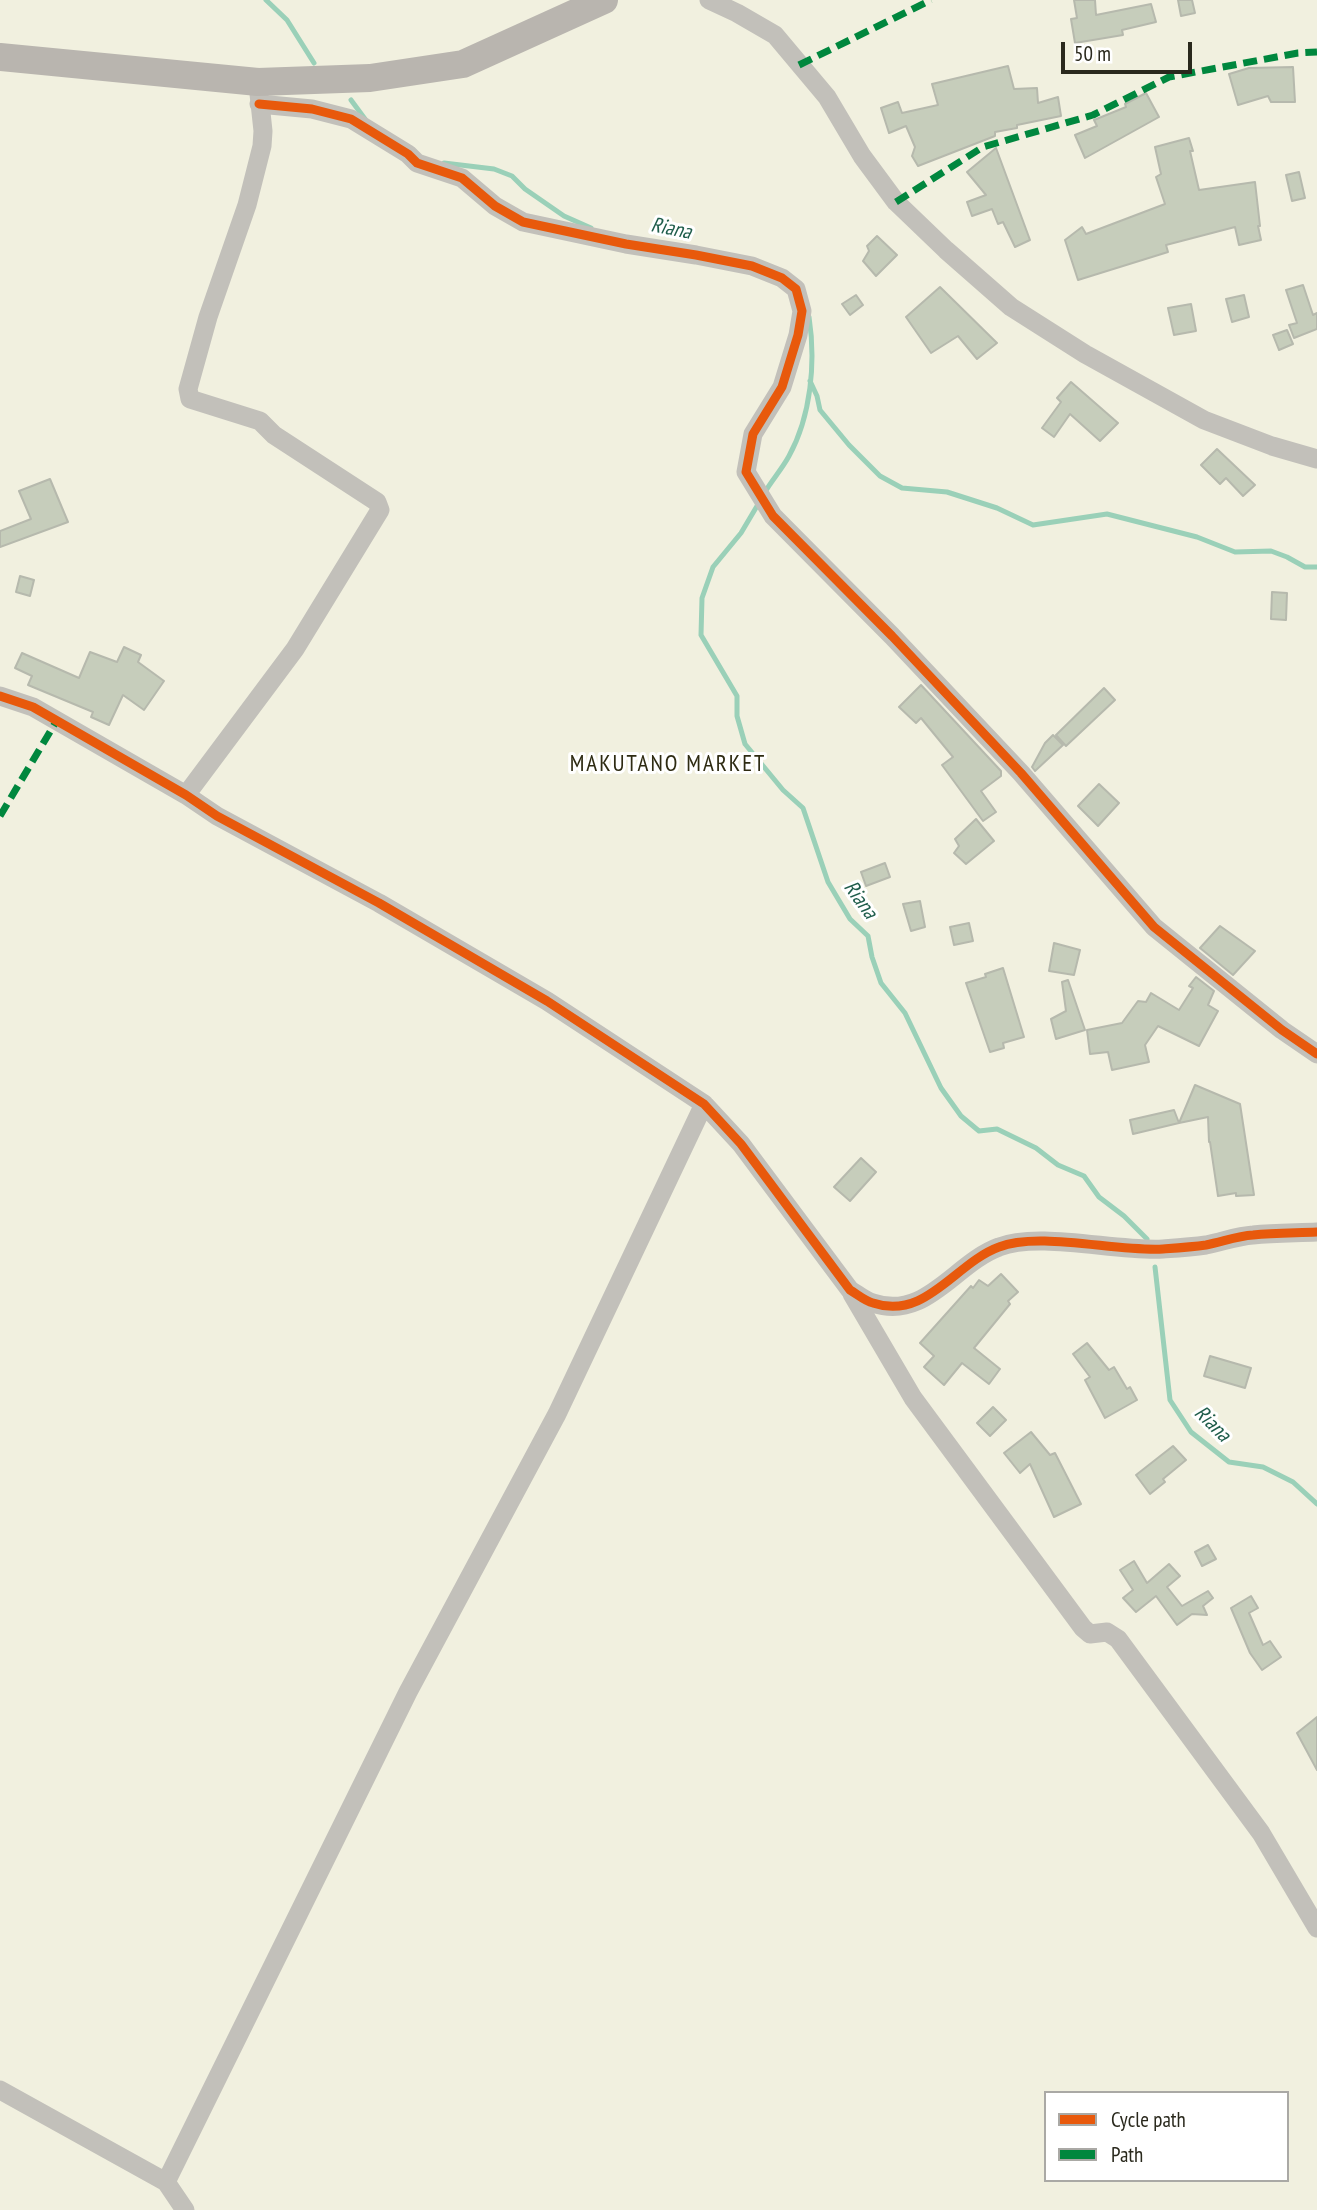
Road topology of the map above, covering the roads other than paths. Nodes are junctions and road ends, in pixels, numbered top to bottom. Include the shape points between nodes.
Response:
1 (604, 0) edge
2 (709, 0) edge
3 (0, 57) edge
4 (259, 93) junction
5 (1317, 459) edge
6 (0, 696) edge
7 (186, 795) junction
8 (1317, 1054) edge
9 (704, 1104) junction
10 (1317, 1232) edge
11 (850, 1290) junction
12 (1317, 1928) edge
13 (0, 2090) edge
14 (166, 2182) junction
15 (185, 2210) edge

1 - 4 main road via 463,64
2 - 5 street via 775,35 827,97 896,202 1012,307 1204,420
3 - 4 main road
4 - 7 street via 262,146 208,317 188,389 190,399 260,421 274,435 377,502 380,510 295,649
4 - 8 street via 351,119 417,163 462,178 523,222 752,266 796,289 802,310 798,335 782,387 753,434 746,472 773,516 1021,773 1153,927
6 - 7 street via 33,707
7 - 9 street via 547,1001
9 - 11 street via 741,1144
9 - 14 street via 557,1414 408,1692
10 - 11 street via 1251,1235 1162,1249 1022,1241 976,1258 930,1296 912,1304 872,1303
11 - 12 street via 913,1398 1083,1628 1090,1634 1107,1632 1118,1639 1261,1833
13 - 14 street
14 - 15 street

